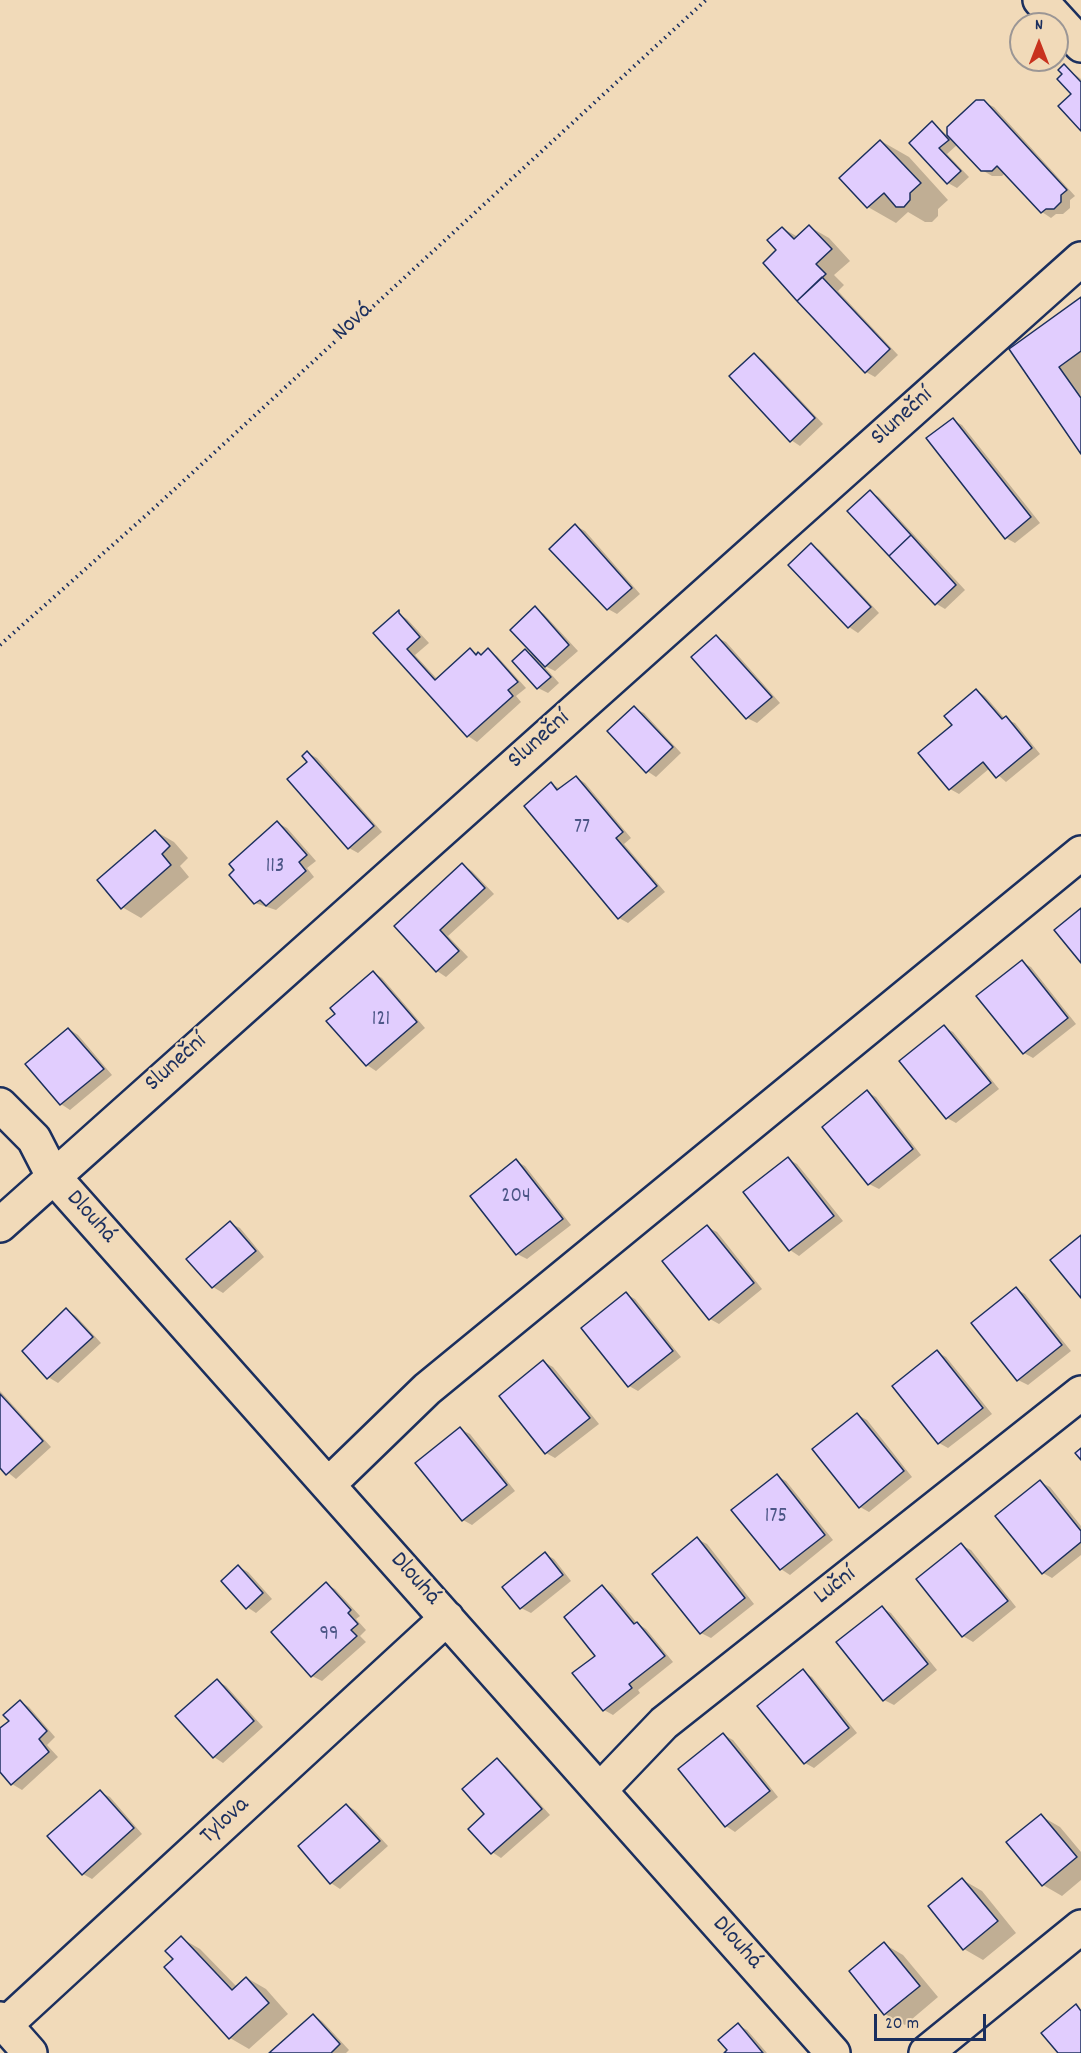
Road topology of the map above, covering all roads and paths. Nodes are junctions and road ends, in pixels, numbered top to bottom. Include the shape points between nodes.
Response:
1 (706, 0) edge
2 (1040, 0) edge
3 (1081, 45) edge
4 (1081, 259) edge
5 (0, 645) edge
6 (1081, 853) edge
7 (0, 1105) edge
8 (53, 1176) junction
9 (0, 1225) edge
10 (1081, 1393) edge
11 (328, 1485) junction
12 (447, 1618) junction
13 (600, 1790) junction
14 (1081, 1927) edge
15 (3, 2022) edge
16 (30, 2053) edge
17 (832, 2053) edge
18 (926, 2053) edge

1 - 5 path, Nová
2 - 3 street
4 - 8 street, Sluneční
6 - 11 street via 427,1389
7 - 8 street, Dlouhá via 34,1139
8 - 9 street, Sluneční
8 - 11 street, Dlouhá
10 - 13 street, Luční via 664,1723
11 - 12 street, Dlouhá
12 - 13 street, Dlouhá
12 - 15 street, Tylova
13 - 17 street, Dlouhá
14 - 18 street
15 - 16 street

